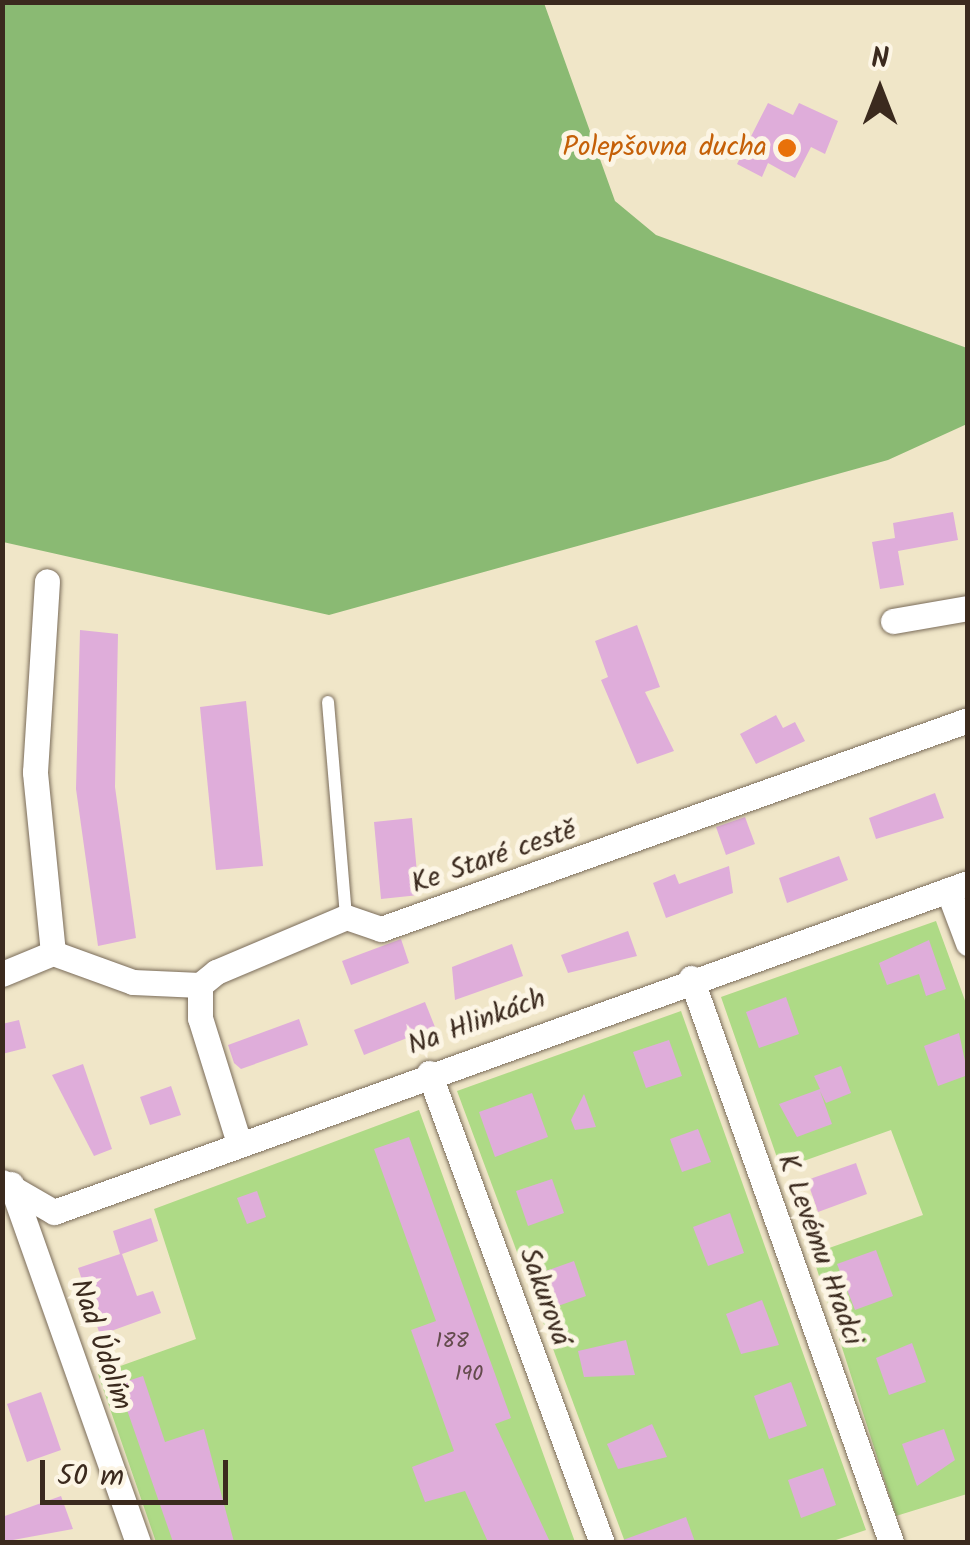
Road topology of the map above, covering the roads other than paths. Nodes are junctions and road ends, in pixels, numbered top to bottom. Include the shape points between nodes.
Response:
1 (47, 582) dead end
2 (968, 608) edge
3 (894, 621) dead end
4 (328, 702) dead end
5 (968, 720) edge
6 (958, 886) edge
7 (346, 918) junction
8 (968, 943) edge
9 (53, 952) junction
10 (2, 974) edge
11 (691, 978) junction
12 (200, 985) junction
13 (429, 1072) junction
14 (239, 1143) junction
15 (6, 1180) edge
16 (138, 1542) edge
17 (602, 1542) edge
18 (891, 1542) edge

1 - 9 street via 36,772
2 - 3 street
4 - 7 lane
5 - 7 street, Ke Staré cestě via 381,929
6 - 8 street
6 - 11 street, Na Hlinkách
7 - 12 street, Ke Staré cestě via 236,960
9 - 10 street
9 - 12 street via 133,982
11 - 13 street, Na Hlinkách
11 - 18 street, K Levému Hradci
12 - 14 street via 203,1034
13 - 14 street, Na Hlinkách
13 - 17 street, Sakurová
14 - 15 street, Na Hlinkách via 54,1212
15 - 16 street, Nad Údolím

